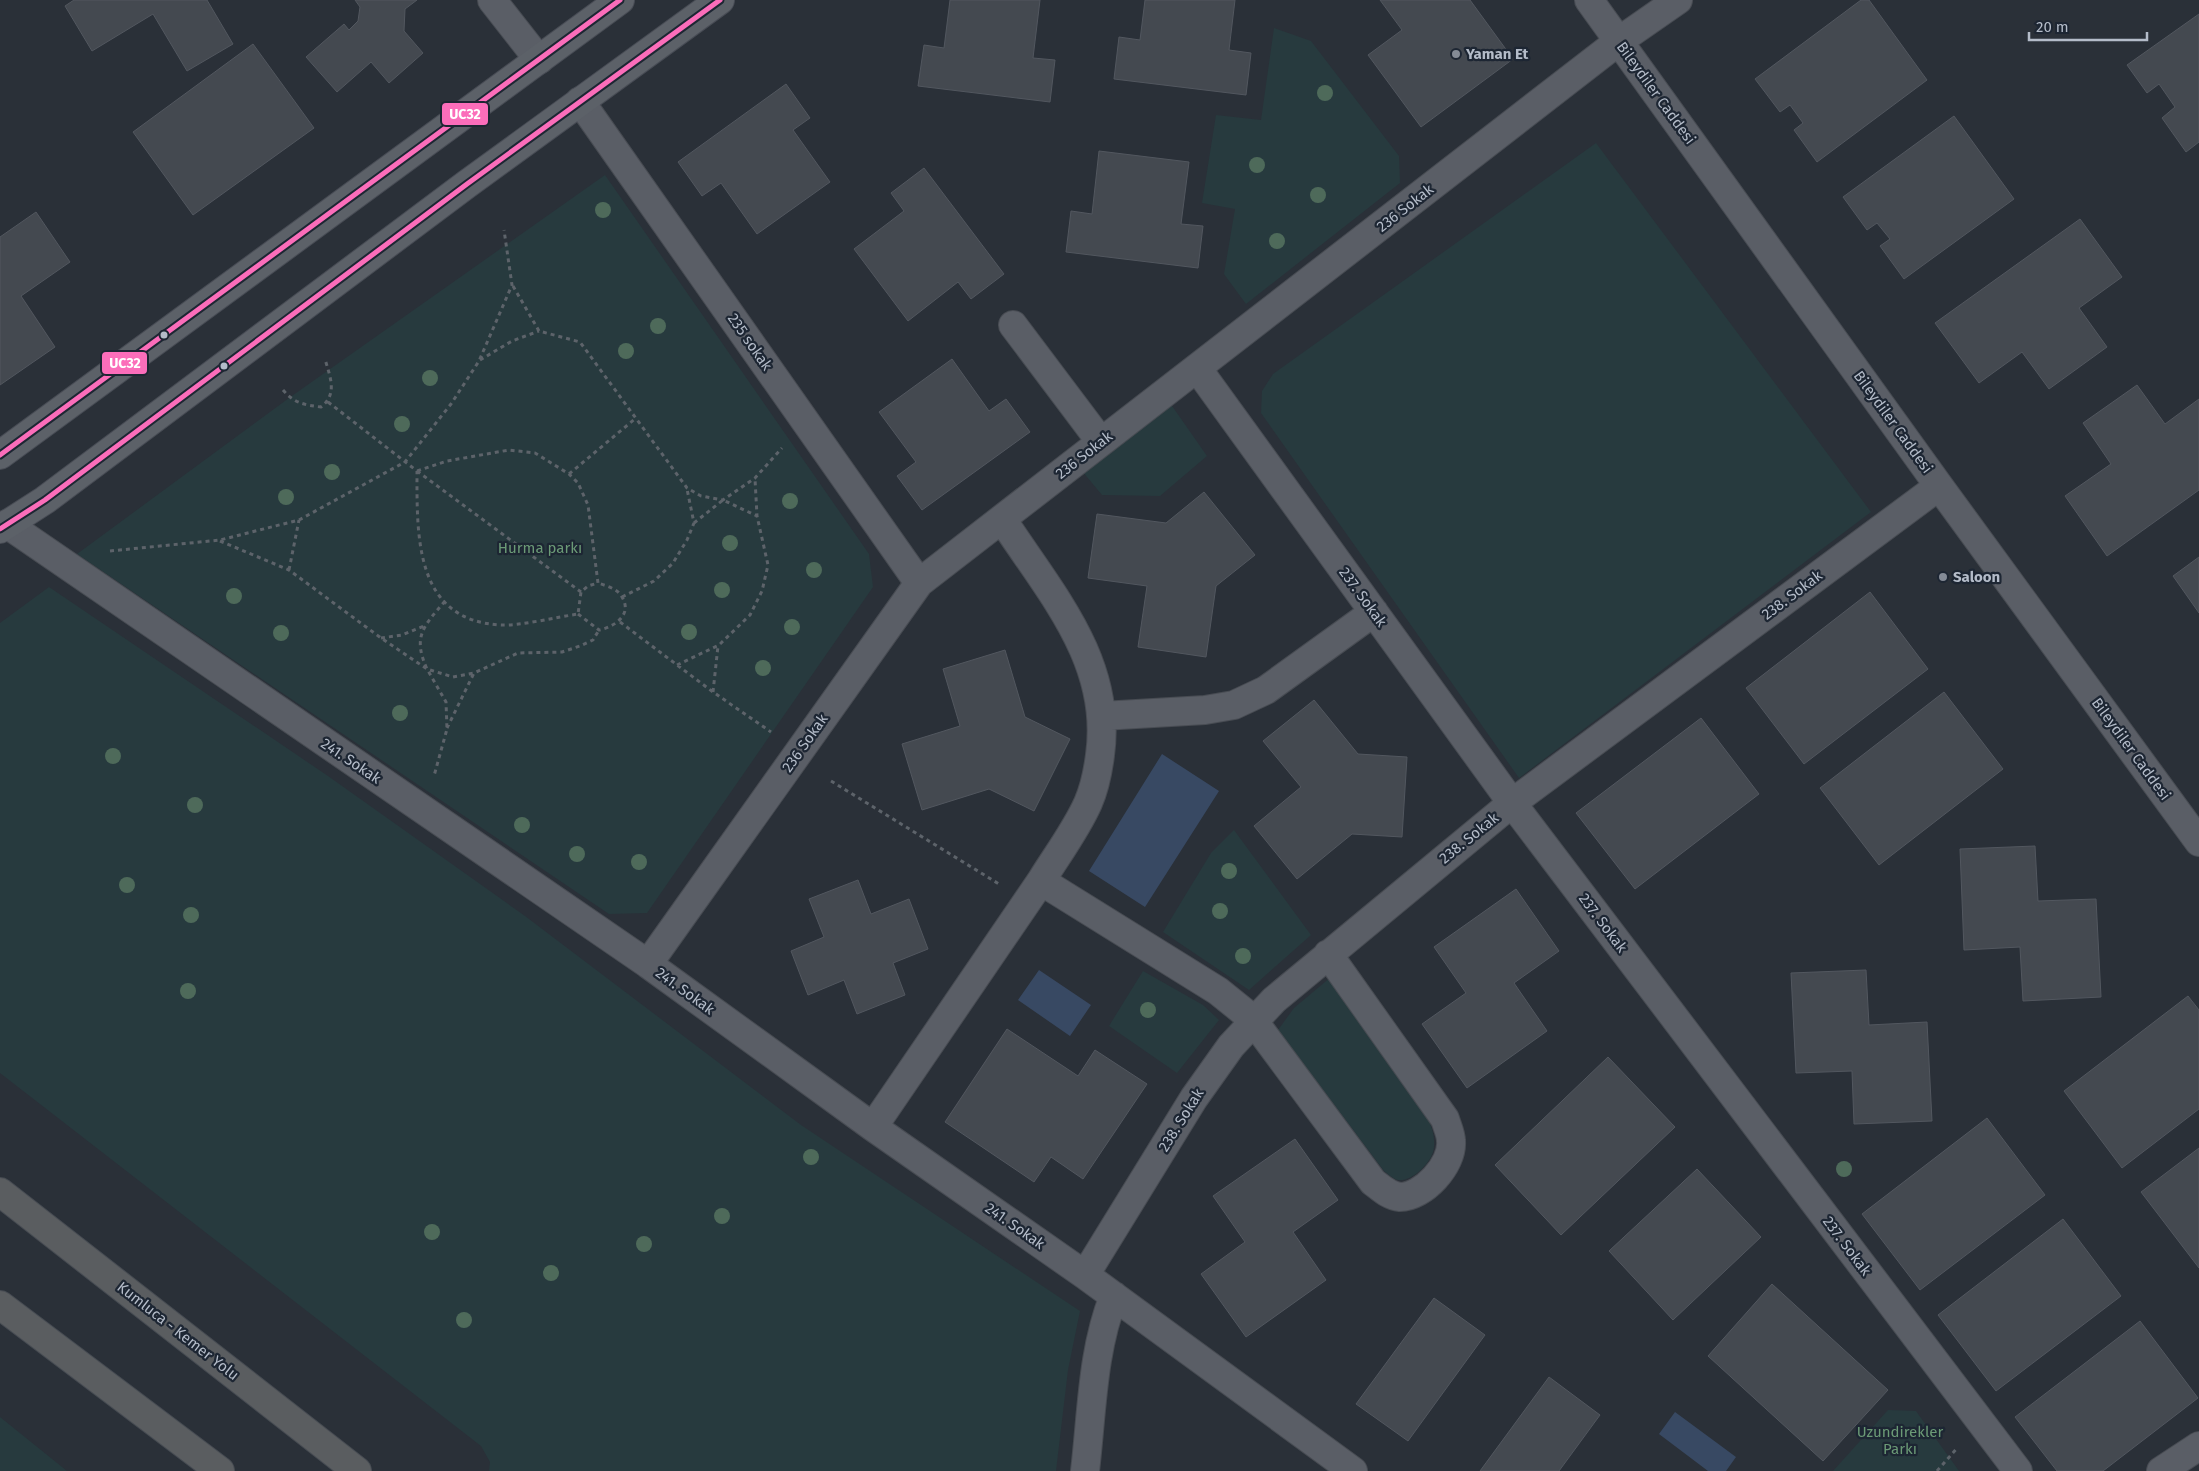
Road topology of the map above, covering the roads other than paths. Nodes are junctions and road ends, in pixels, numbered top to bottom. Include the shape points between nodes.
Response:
1 (492, 0) edge
2 (620, 0) edge
3 (720, 0) edge
4 (1589, 0) edge
5 (1678, 0) edge
6 (1619, 41) junction
7 (539, 60) junction
8 (580, 101) junction
9 (1013, 324) dead end
10 (1197, 368) junction
11 (1101, 442) junction
12 (0, 455) edge
13 (1939, 486) junction
14 (1002, 519) junction
15 (3, 527) edge
16 (919, 583) junction
17 (1374, 612) junction
18 (1102, 716) junction
19 (1512, 803) junction
20 (2198, 837) edge
21 (1034, 891) junction
22 (1328, 954) junction
23 (648, 964) junction
24 (1254, 1021) junction
25 (873, 1127) junction
26 (0, 1192) edge
27 (1085, 1275) junction
28 (1114, 1296) junction
29 (0, 1305) edge
30 (2199, 1446) edge
31 (220, 1471) edge
32 (356, 1471) edge
33 (1085, 1471) edge
34 (1353, 1471) edge
35 (2018, 1471) edge
36 (2161, 1471) edge

1 - 7 street
2 - 7 main road
3 - 8 main road
4 - 6 street, Bileydiler Caddesi
5 - 6 street, 236 Sokak
6 - 10 street, 236 Sokak
6 - 13 street, Bileydiler Caddesi
7 - 12 main road
8 - 15 main road via 44,500
8 - 16 street, 235 sokak
9 - 11 street
10 - 11 street, 236 Sokak
10 - 17 street, 237. Sokak
11 - 14 street, 236 Sokak
13 - 19 street, 238. Sokak
13 - 20 street, Bileydiler Caddesi
14 - 16 street, 236 Sokak
14 - 18 street via 1076,632 1095,673
15 - 23 street, 241. Sokak
16 - 23 street, 236 Sokak
17 - 18 street via 1266,690 1234,705 1205,710
17 - 19 street, 237. Sokak
18 - 21 street via 1097,778 1088,802
19 - 22 street, 238. Sokak
19 - 35 street, 237. Sokak
21 - 24 street via 1218,991
21 - 25 street
22 - 24 street, 238. Sokak
22 - 24 street via 1445,1119 1452,1142 1447,1160 1426,1186 1409,1196 1398,1197 1373,1182
23 - 25 street, 241. Sokak
24 - 27 street, 238. Sokak via 1231,1046 1194,1098
25 - 27 street, 241. Sokak
26 - 32 highway, Kumluca - Kemer Yolu
27 - 28 street, 241. Sokak
28 - 33 street via 1107,1313 1098,1360
28 - 34 street, 241. Sokak
29 - 31 highway
30 - 36 street

